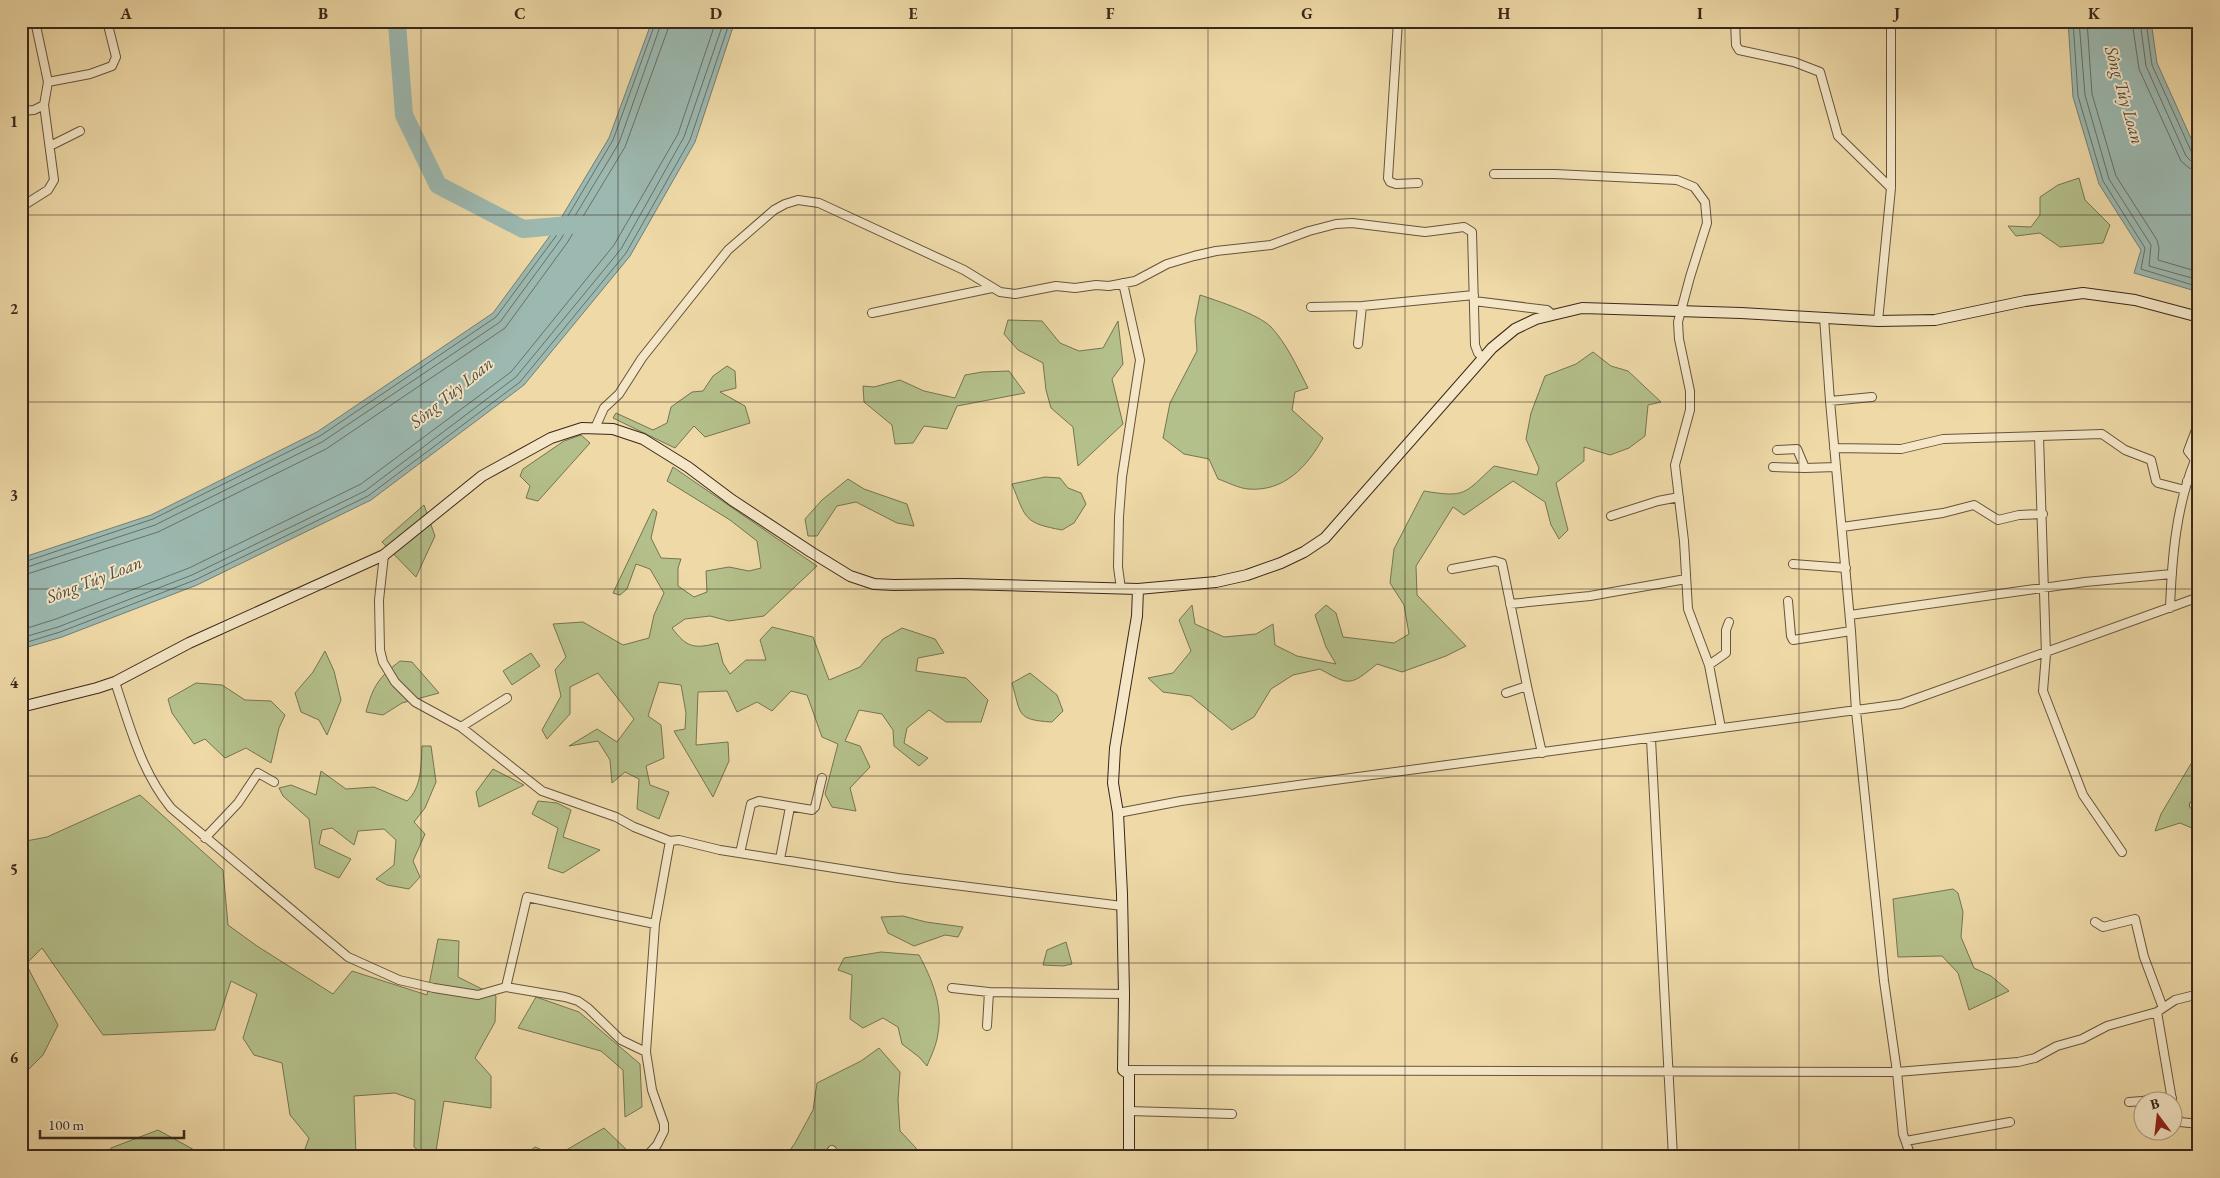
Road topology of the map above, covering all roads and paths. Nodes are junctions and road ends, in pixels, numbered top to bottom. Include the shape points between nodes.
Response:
1 (35, 21) edge
2 (107, 21) edge
3 (1398, 21) edge
4 (1735, 21) edge
5 (1891, 21) edge
6 (48, 82) junction
7 (44, 105) junction
8 (21, 111) edge
9 (80, 131) dead end
10 (50, 146) junction
11 (1494, 174) dead end
12 (1418, 183) dead end
13 (1891, 188) junction
14 (21, 208) edge
15 (1123, 283) junction
16 (992, 288) junction
17 (1474, 298) junction
18 (1362, 306) junction
19 (1311, 308) dead end
20 (1682, 312) junction
21 (872, 313) dead end
22 (1552, 314) junction
23 (1824, 317) junction
24 (2199, 317) edge
25 (1878, 321) junction
26 (1358, 344) dead end
27 (1483, 358) junction
28 (1872, 396) dead end
29 (1830, 401) junction
30 (2199, 422) edge
31 (595, 428) junction
32 (2039, 437) junction
33 (1834, 448) junction
34 (1777, 450) dead end
35 (1773, 466) dead end
36 (1836, 466) junction
37 (1805, 468) junction
38 (2199, 480) edge
39 (2187, 481) junction
40 (2185, 490) junction
41 (1679, 497) junction
42 (2043, 514) junction
43 (1611, 516) dead end
44 (1842, 527) junction
45 (384, 555) junction
46 (1793, 564) dead end
47 (1846, 568) junction
48 (1452, 569) dead end
49 (2172, 574) junction
50 (1686, 579) junction
51 (1121, 589) junction
52 (1138, 589) junction
53 (2042, 590) junction
54 (2199, 597) edge
55 (1788, 601) dead end
56 (1510, 604) junction
57 (2170, 608) junction
58 (1850, 615) junction
59 (1728, 622) dead end
60 (1851, 631) junction
61 (2046, 654) junction
62 (1710, 665) junction
63 (115, 682) junction
64 (1526, 686) junction
65 (1506, 693) dead end
66 (507, 698) dead end
67 (21, 707) edge
68 (1856, 711) junction
69 (460, 727) junction
70 (1721, 728) junction
71 (1652, 739) junction
72 (1542, 754) junction
73 (822, 778) dead end
74 (274, 782) dead end
75 (790, 807) junction
76 (1118, 813) junction
77 (205, 838) junction
78 (670, 841) junction
79 (2122, 852) dead end
80 (740, 853) junction
81 (780, 859) junction
82 (1122, 906) junction
83 (2095, 922) dead end
84 (655, 924) junction
85 (506, 986) junction
86 (952, 988) dead end
87 (989, 992) junction
88 (1124, 994) junction
89 (2199, 994) edge
90 (2160, 1010) junction
91 (987, 1026) dead end
92 (646, 1052) junction
93 (1123, 1070) junction
94 (1669, 1071) junction
95 (1897, 1072) junction
96 (2171, 1090) edge
97 (1129, 1111) junction
98 (1232, 1114) dead end
99 (2010, 1122) dead end
100 (2182, 1122) edge
101 (2199, 1124) edge
102 (1906, 1141) junction
103 (646, 1157) edge
104 (1129, 1157) edge
105 (1673, 1157) edge
106 (1911, 1157) edge

1 - 6 street
2 - 6 street via 116,57 112,66
3 - 12 street via 1388,178 1396,184
4 - 13 street via 1739,50 1794,62 1820,72 1838,136
5 - 13 street
6 - 7 street
7 - 8 street
7 - 10 street
9 - 10 street
10 - 14 street via 55,175 52,186
11 - 20 street via 1677,180 1694,186 1705,202 1707,223
13 - 25 street
15 - 16 street via 1075,288 1056,286 1015,294
15 - 17 street via 1201,254 1271,245 1322,227 1352,223 1425,232 1460,227 1469,229 1473,238
15 - 51 street via 1140,360 1118,517
16 - 21 street
16 - 31 street via 964,270 819,203 798,200 785,204 742,237 715,265 642,358 619,394 604,408
17 - 18 street
17 - 22 street via 1547,310
17 - 27 street via 1475,345
18 - 19 street
18 - 26 street
20 - 22 street via 1596,308
20 - 23 street
20 - 41 street via 1677,331 1690,391 1690,410 1675,465
22 - 27 street via 1516,329
23 - 25 street
23 - 29 street
24 - 25 street via 2136,300 2083,293 2025,301 1935,320
27 - 52 street via 1325,538 1281,563 1247,575 1216,582
28 - 29 street
29 - 33 street
30 - 39 street via 2188,449 2195,460
31 - 45 street via 582,428 551,438 482,476
31 - 51 street via 613,429 643,439 811,552 861,581 894,585
32 - 33 street via 1943,439 1901,449
32 - 40 street via 2102,434 2125,450 2151,460 2156,482
32 - 42 street
33 - 36 street
34 - 37 street via 1796,449
35 - 37 street
36 - 37 street
36 - 44 street
38 - 39 street
39 - 40 street
40 - 49 street via 2177,524
41 - 43 street
41 - 50 street
42 - 44 street via 1998,520 1974,505 1942,513
42 - 53 street
44 - 47 street
45 - 63 street via 189,643
45 - 69 street via 378,600 383,662 396,682 416,702
46 - 47 street
47 - 58 street
48 - 56 street via 1500,561
49 - 53 street via 2086,582
49 - 57 street
50 - 56 street via 1590,596
50 - 62 street via 1688,609
51 - 52 street
52 - 76 street via 1137,616 1115,748 1113,783
53 - 58 street
53 - 61 street
54 - 57 street
55 - 60 street via 1793,640
56 - 64 street
57 - 61 street
58 - 60 street
59 - 62 street via 1726,653
60 - 68 street
61 - 68 street via 1901,704
61 - 79 street via 2043,691 2083,794
62 - 70 street
63 - 67 street
63 - 77 street via 141,758 156,790
64 - 65 street
64 - 72 street
66 - 69 street
68 - 70 street
68 - 95 street via 1884,981
69 - 78 street via 542,791
70 - 71 street
71 - 72 street
71 - 94 street
72 - 76 street via 1181,801
73 - 75 street via 814,809
74 - 77 street via 258,773 232,810
75 - 80 street via 759,801 751,804
75 - 81 street
76 - 82 street
77 - 85 street via 348,957 399,980 434,988 478,995
78 - 80 street via 679,840
78 - 84 street
80 - 81 street
81 - 82 street via 898,878
82 - 88 street
83 - 90 street via 2103,927 2135,919
84 - 85 street via 526,897
84 - 92 street
85 - 92 street via 578,1001 621,1040
86 - 87 street
87 - 88 street
87 - 91 street
88 - 93 street
89 - 90 street via 2175,1000
90 - 95 street via 2107,1026 2035,1058
90 - 96 street
92 - 103 street via 652,1090 664,1124 661,1138
93 - 94 street
93 - 97 street via 1129,1074
94 - 95 street
94 - 105 street
95 - 102 street via 1902,1134
97 - 98 street
97 - 104 street
99 - 102 street
100 - 101 street
102 - 106 street

